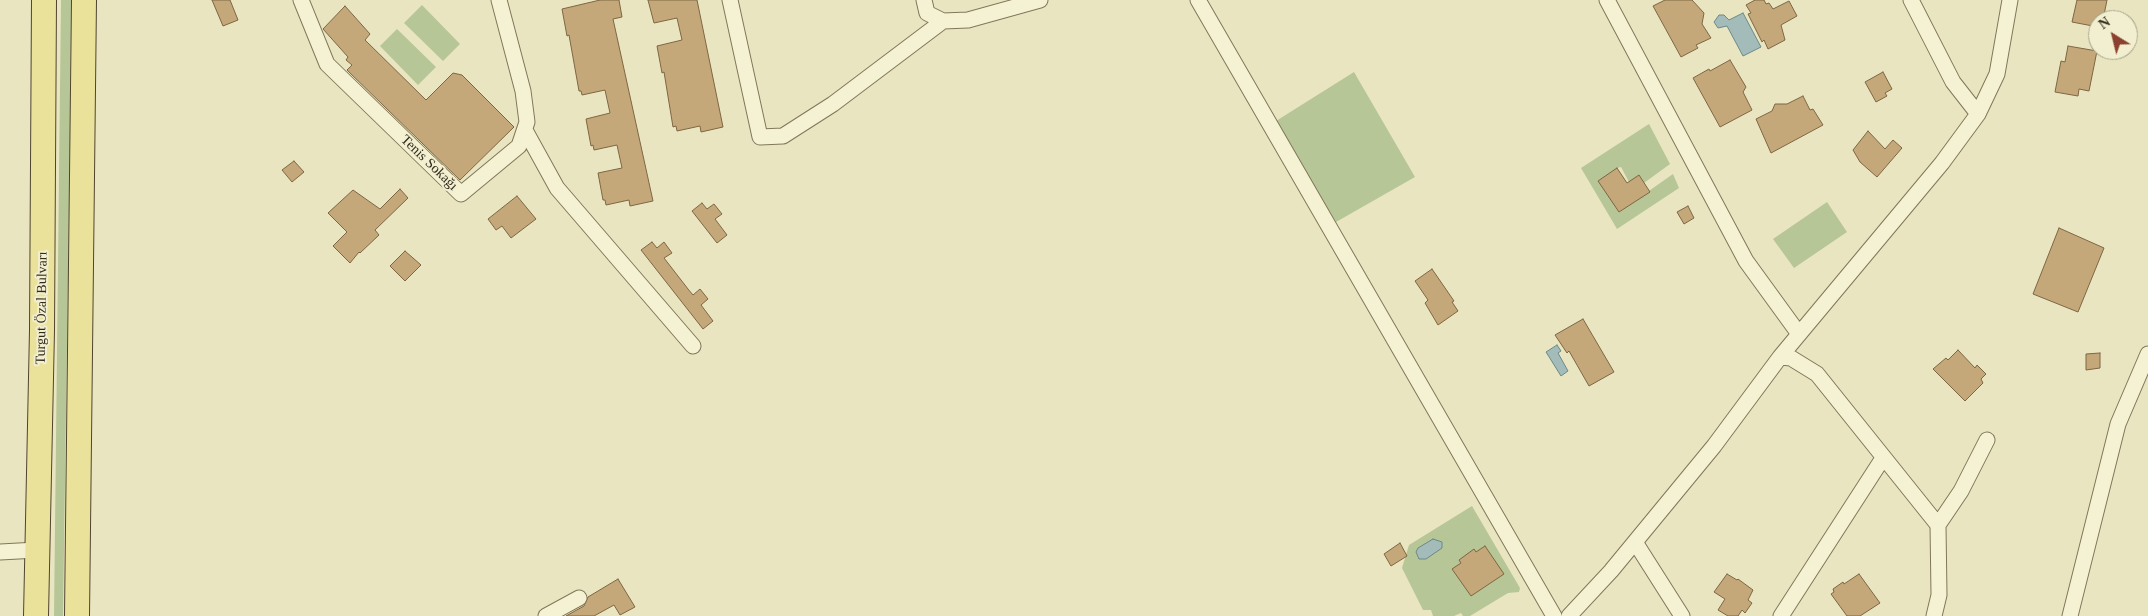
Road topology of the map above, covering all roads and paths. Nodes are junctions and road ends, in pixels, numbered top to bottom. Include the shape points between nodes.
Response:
1 (44, 0) edge
2 (84, 0) edge
3 (301, 0) edge
4 (499, 0) edge
5 (730, 0) edge
6 (924, 0) edge
7 (1040, 0) edge
8 (1198, 0) edge
9 (1607, 0) edge
10 (1911, 0) edge
11 (2010, 0) edge
12 (943, 21) junction
13 (1978, 114) junction
14 (525, 130) junction
15 (1799, 334) junction
16 (693, 346) dead end
17 (2148, 354) edge
18 (1780, 357) junction
19 (1987, 440) dead end
20 (1883, 458) junction
21 (1938, 525) junction
22 (1635, 542) junction
23 (37, 550) junction
24 (0, 552) edge
25 (579, 598) dead end
26 (36, 616) edge
27 (77, 616) edge
28 (546, 616) edge
29 (1554, 616) edge
30 (1569, 616) edge
31 (1682, 616) edge
32 (1780, 616) edge
33 (1934, 616) edge
34 (2070, 616) edge

1 - 23 main road, Turgut Özal Bulvarı
2 - 27 main road
3 - 14 street, Tenis Sokağı via 326,64 461,194 519,146
4 - 14 street via 523,91
5 - 12 street via 760,138 782,136 833,104
6 - 12 street via 927,12
7 - 12 street via 968,20
8 - 29 street
9 - 15 street via 1746,261
10 - 13 street via 1953,82
11 - 13 street via 1997,74
13 - 15 street via 1942,163
14 - 16 street via 557,188
15 - 18 street
17 - 34 street via 2118,424
18 - 20 street via 1791,358 1817,374
18 - 22 street via 1714,446
19 - 21 street
20 - 21 street
20 - 32 street
21 - 33 street via 1939,595
22 - 30 street
22 - 31 street
23 - 24 street
23 - 26 main road, Turgut Özal Bulvarı
25 - 28 street

